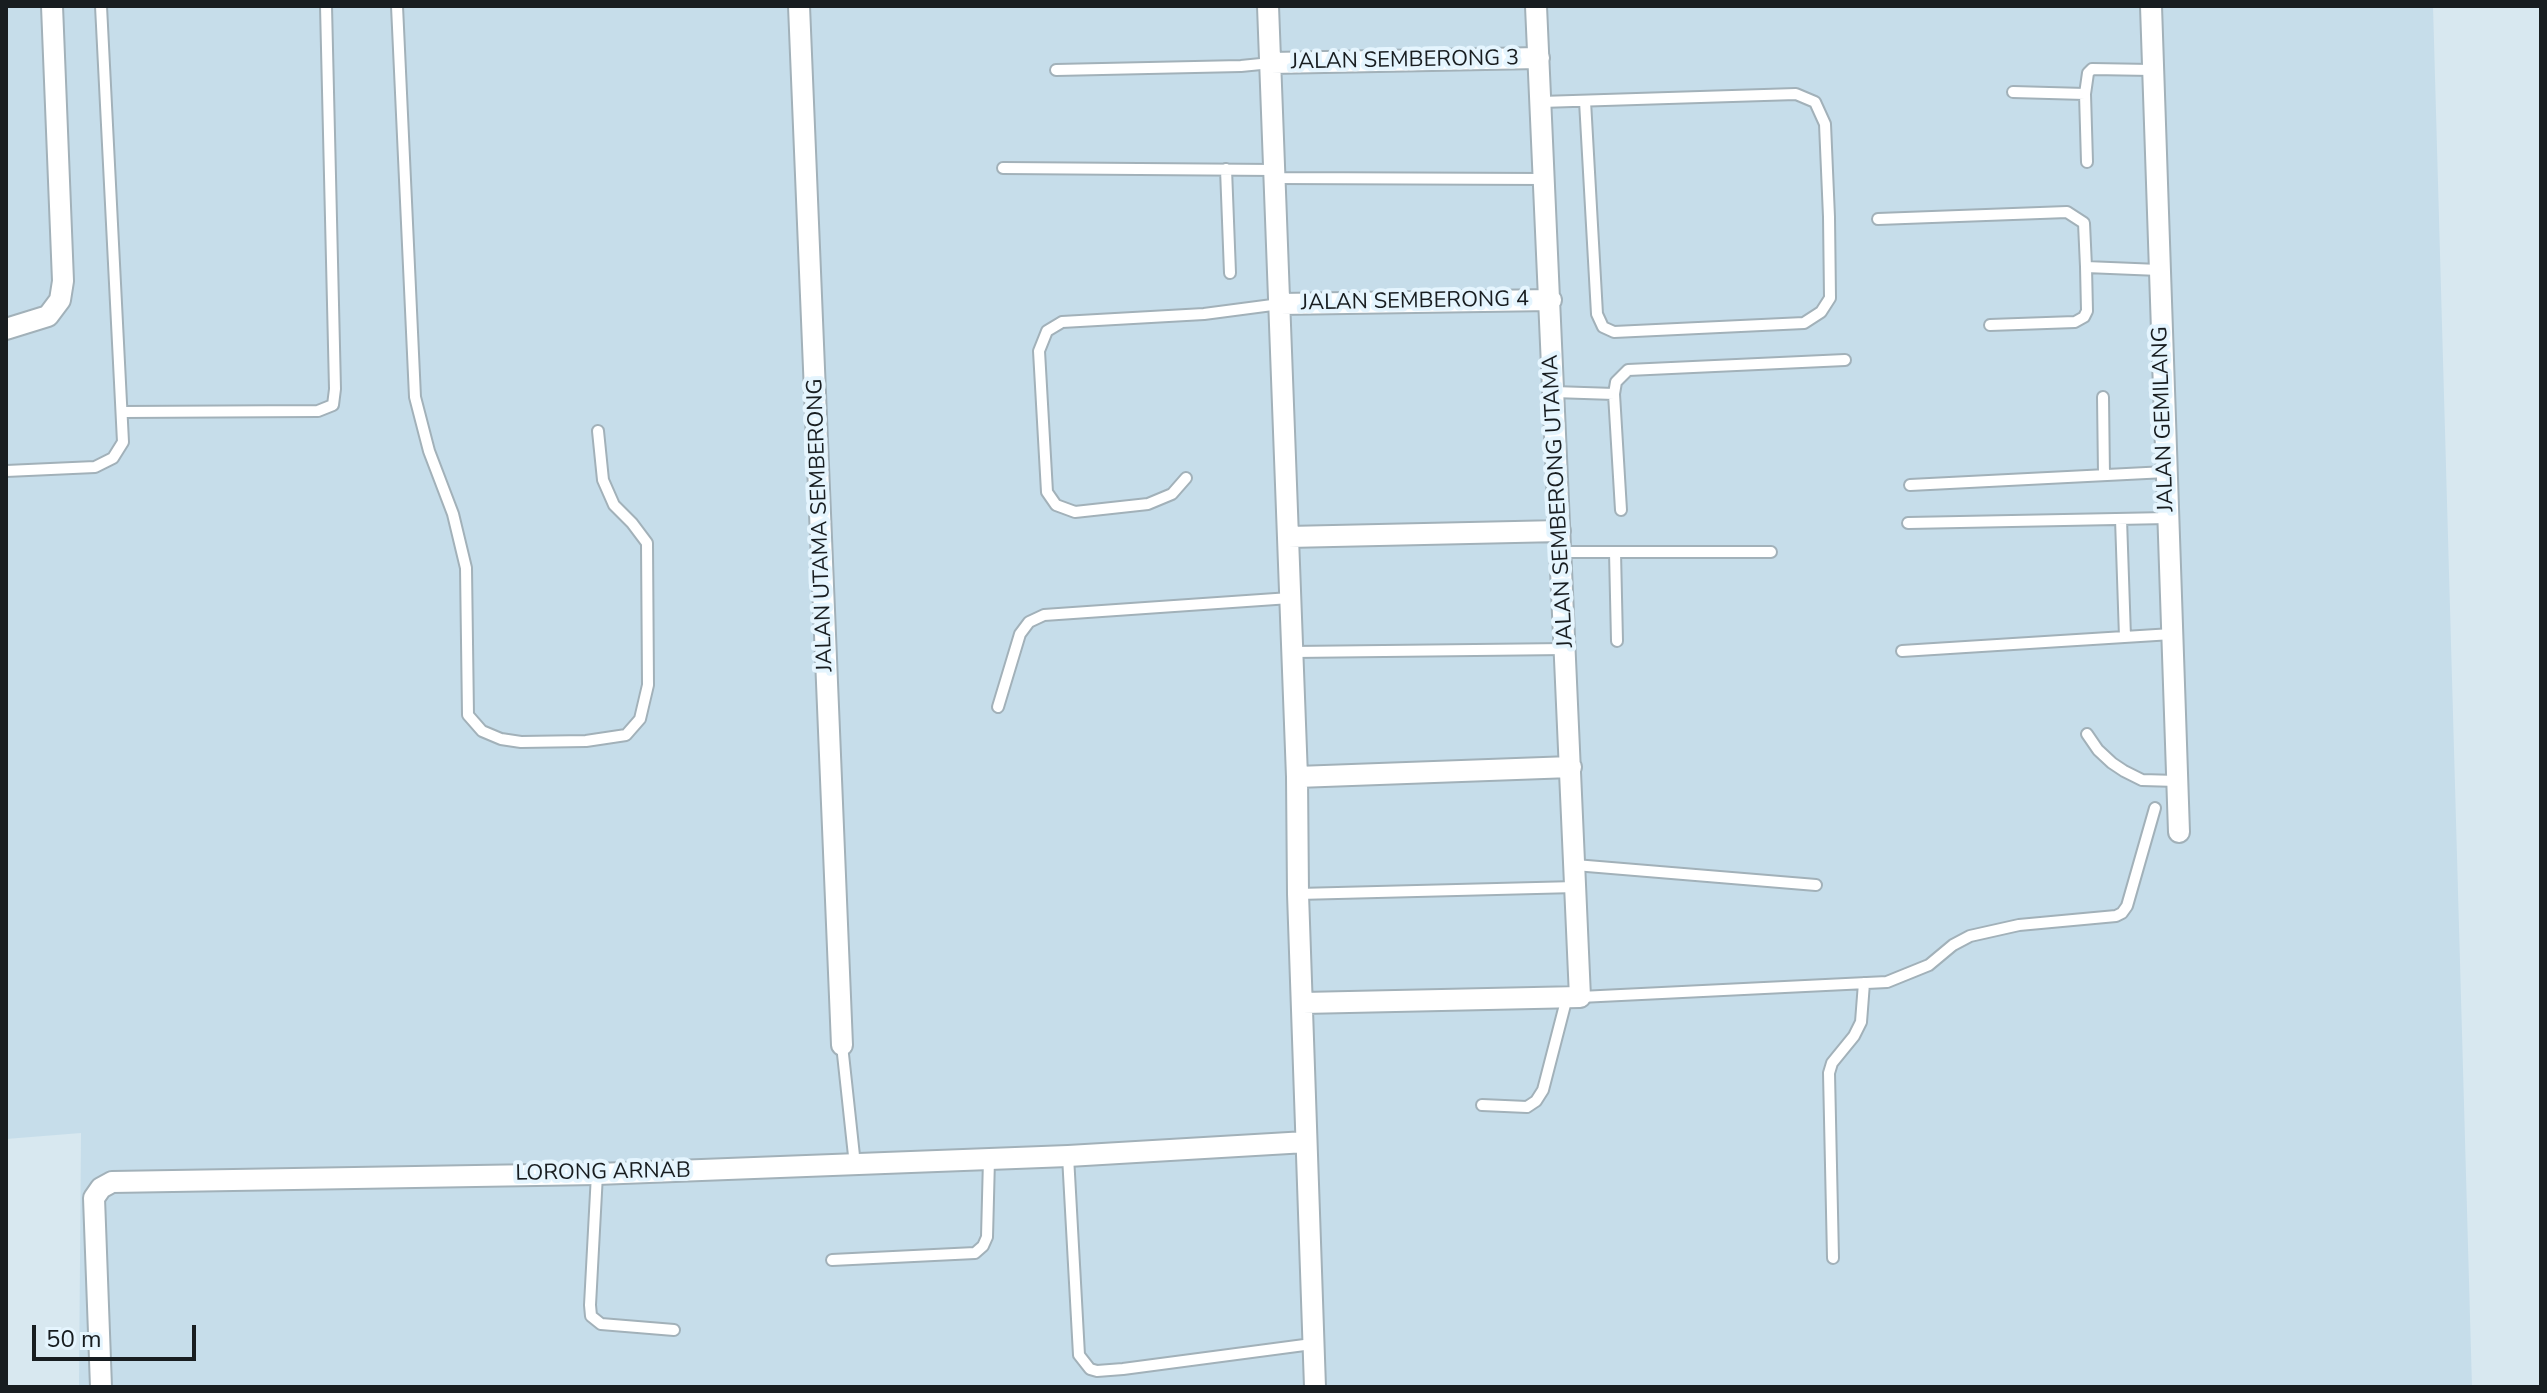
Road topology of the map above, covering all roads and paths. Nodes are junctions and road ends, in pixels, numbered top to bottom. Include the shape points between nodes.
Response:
1 (52, 6) edge
2 (101, 6) edge
3 (326, 6) edge
4 (397, 6) edge
5 (799, 6) edge
6 (1268, 6) edge
7 (1536, 6) edge
8 (2151, 6) edge
9 (1539, 58) junction
10 (1271, 63) junction
11 (1056, 70) dead end
12 (2152, 70) junction
13 (2013, 92) dead end
14 (2085, 94) junction
15 (1585, 101) junction
16 (1541, 102) junction
17 (2087, 162) dead end
18 (1003, 168) dead end
19 (1226, 169) junction
20 (1276, 174) junction
21 (1545, 179) junction
22 (1878, 219) dead end
23 (2086, 267) junction
24 (2159, 270) junction
25 (1230, 273) dead end
26 (1551, 300) junction
27 (1280, 304) junction
28 (1990, 325) dead end
29 (6, 329) edge
30 (1845, 360) dead end
31 (1554, 392) junction
32 (1614, 394) junction
33 (2103, 397) dead end
34 (122, 412) junction
35 (598, 431) dead end
36 (6, 471) edge
37 (2166, 472) junction
38 (2104, 475) junction
39 (1186, 478) dead end
40 (1910, 485) dead end
41 (1621, 510) dead end
42 (2168, 518) junction
43 (2121, 519) junction
44 (1908, 523) dead end
45 (1560, 531) junction
46 (1288, 537) junction
47 (1561, 552) junction
48 (1615, 552) junction
49 (1771, 552) dead end
50 (1290, 598) junction
51 (2172, 634) junction
52 (2125, 637) junction
53 (1617, 641) dead end
54 (1566, 649) junction
55 (1902, 651) dead end
56 (1293, 652) junction
57 (998, 707) dead end
58 (2087, 734) dead end
59 (1571, 767) junction
60 (1297, 777) junction
61 (2177, 781) junction
62 (2155, 808) dead end
63 (2179, 832) dead end
64 (1575, 865) junction
65 (1816, 885) dead end
66 (1576, 887) junction
67 (1298, 894) junction
68 (1864, 983) junction
69 (1573, 997) junction
70 (1303, 1003) junction
71 (842, 1045) joint
72 (1482, 1105) dead end
73 (1306, 1142) junction
74 (1068, 1156) junction
75 (989, 1159) junction
76 (855, 1165) junction
77 (597, 1174) junction
78 (1833, 1258) dead end
79 (832, 1260) dead end
80 (674, 1330) dead end
81 (1312, 1344) junction
82 (101, 1387) edge
83 (1315, 1387) edge

1 - 29 street via 62,290 48,316
2 - 34 lane
3 - 34 lane via 333,405 318,411
4 - 35 lane via 415,397 466,568 468,715 482,731 501,739 586,741 626,735 640,719 648,685 647,543 614,505 603,480
5 - 71 street, JALAN UTAMA SEMBERONG
6 - 10 street
7 - 9 street, JALAN SEMBERONG UTAMA
8 - 12 street, JALAN GEMILANG
9 - 10 street, JALAN SEMBERONG 3
9 - 16 street, JALAN SEMBERONG UTAMA
10 - 11 lane
10 - 20 street
12 - 14 lane via 2092,69
12 - 24 street, JALAN GEMILANG
13 - 14 lane
14 - 17 lane
15 - 15 lane via 1796,94 1815,102 1825,124 1829,217 1830,298 1821,312 1804,323 1614,332 1603,327 1597,314
15 - 16 lane
16 - 21 street, JALAN SEMBERONG UTAMA
18 - 19 lane
19 - 20 lane
19 - 25 lane
20 - 21 lane
20 - 27 street
21 - 26 street, JALAN SEMBERONG UTAMA
22 - 23 lane via 2067,212 2084,223
23 - 24 lane
23 - 28 lane via 2084,317 2075,322
24 - 37 street, JALAN GEMILANG
26 - 27 street, JALAN SEMBERONG 4
26 - 31 street, JALAN SEMBERONG UTAMA
27 - 39 lane via 1062,322 1047,331 1039,351 1047,492 1056,505 1075,512 1148,504 1172,494
27 - 46 street
30 - 32 lane via 1628,370 1616,382
31 - 32 lane
31 - 45 street, JALAN SEMBERONG UTAMA
32 - 41 lane
33 - 38 lane
34 - 36 lane via 123,442 113,458 95,467
37 - 38 lane
37 - 42 street, JALAN GEMILANG
38 - 40 lane
42 - 43 lane
42 - 51 street, JALAN GEMILANG
43 - 44 lane
43 - 52 lane
45 - 46 street
45 - 47 street, JALAN SEMBERONG UTAMA
46 - 50 street
47 - 48 lane
47 - 54 street, JALAN SEMBERONG UTAMA
48 - 49 lane
48 - 53 lane
50 - 56 street
50 - 57 lane via 1044,615 1020,634
51 - 52 lane
51 - 61 street, JALAN GEMILANG
52 - 55 lane
54 - 56 lane
54 - 59 street, JALAN SEMBERONG UTAMA
56 - 60 street
58 - 61 lane via 2124,771 2142,780
59 - 60 street
59 - 64 street, JALAN SEMBERONG UTAMA
60 - 67 street
61 - 63 street, JALAN GEMILANG
62 - 68 lane via 2122,913 1970,936 1929,965 1887,982
64 - 65 lane
64 - 66 street, JALAN SEMBERONG UTAMA
66 - 67 lane
66 - 69 street, JALAN SEMBERONG UTAMA
67 - 70 street
68 - 69 lane
68 - 78 lane via 1861,1022 1829,1073
69 - 70 street
69 - 72 lane via 1536,1101 1527,1107
70 - 73 street
71 - 76 lane
73 - 74 street, LORONG ARNAB
73 - 81 street
74 - 75 street, LORONG ARNAB
74 - 81 lane via 1079,1355 1090,1369
75 - 76 street, LORONG ARNAB
75 - 79 lane via 987,1237 975,1253
76 - 77 street, LORONG ARNAB
77 - 80 lane via 591,1316 601,1324
77 - 82 street, LORONG ARNAB via 112,1182 94,1198
81 - 83 street

